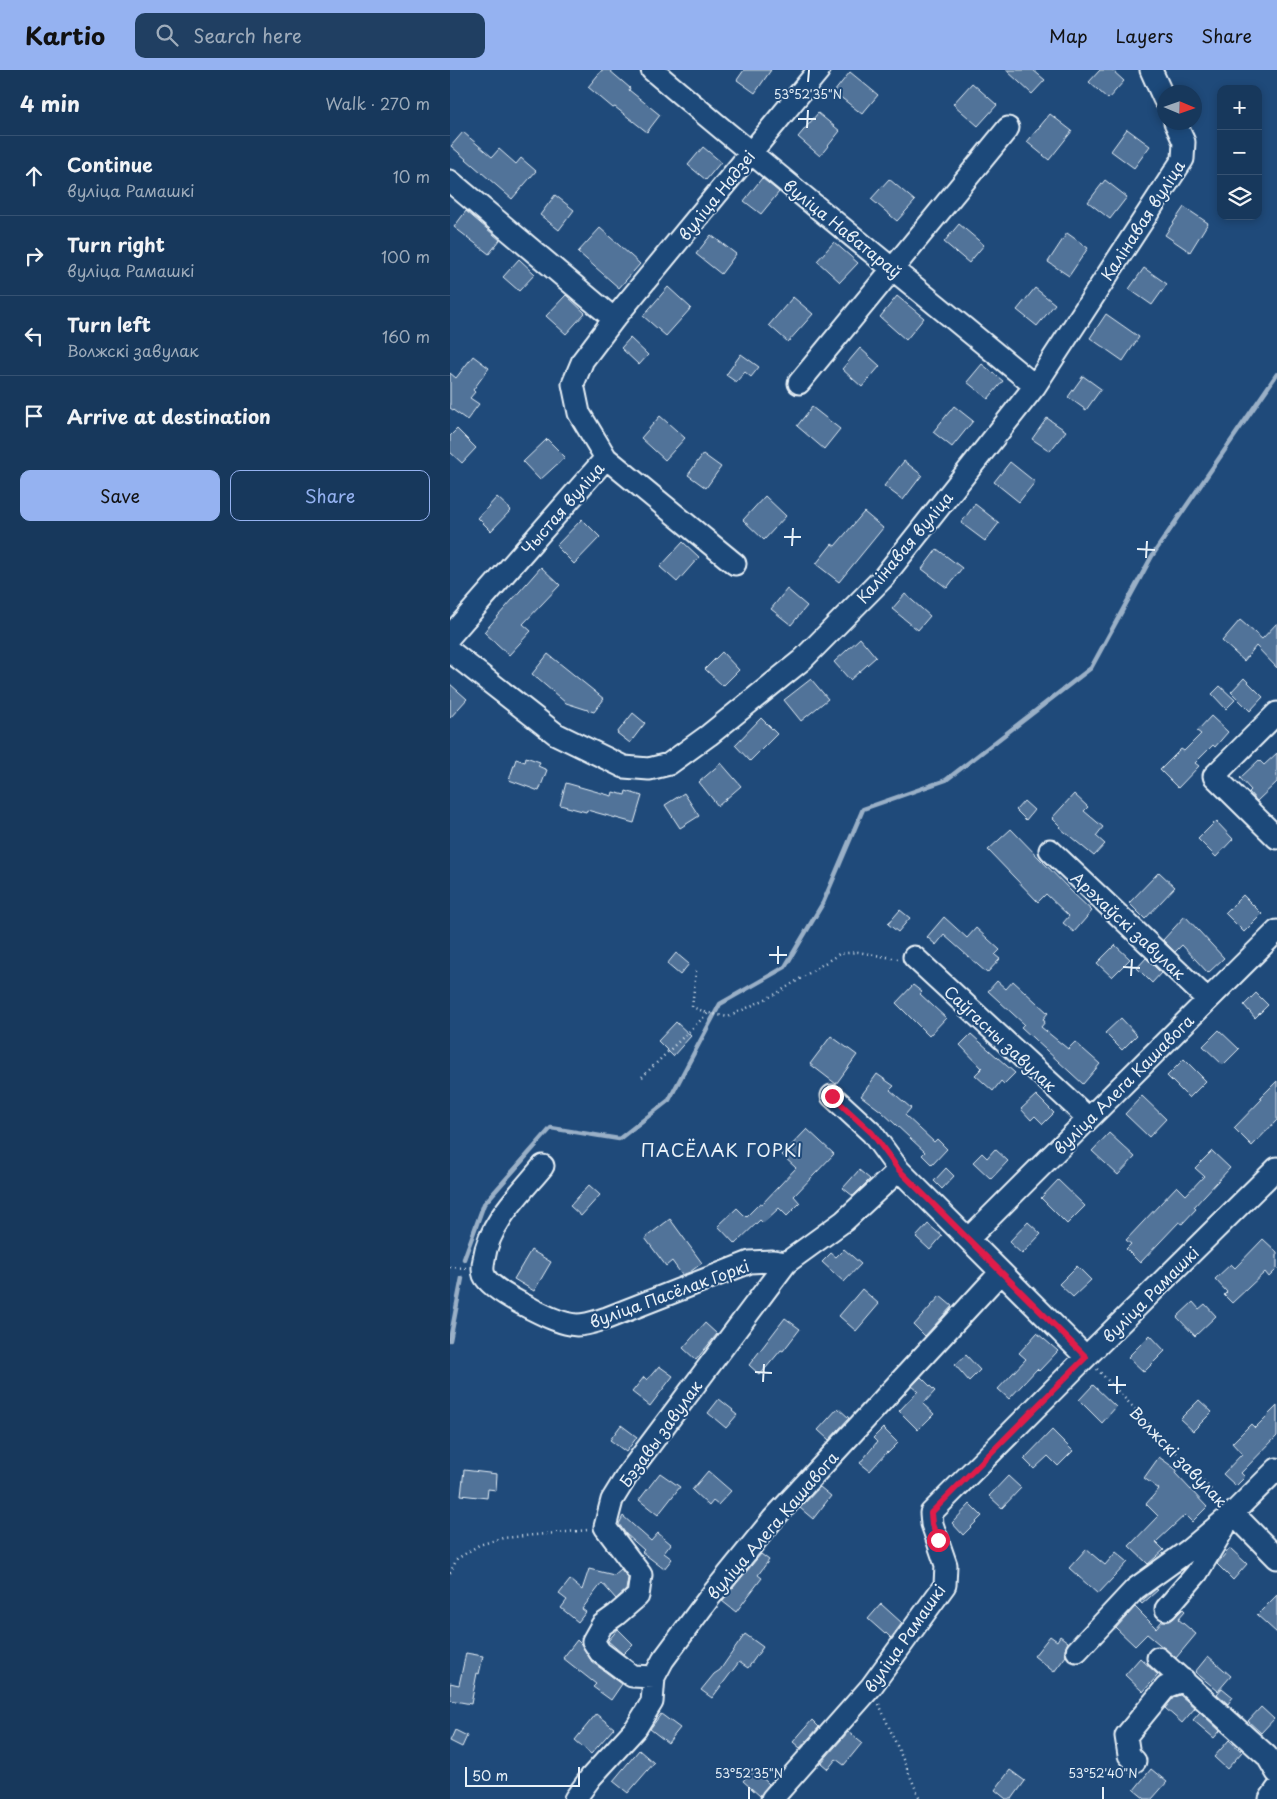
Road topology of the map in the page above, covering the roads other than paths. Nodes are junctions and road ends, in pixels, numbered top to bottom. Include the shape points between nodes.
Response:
1 (652, 70) edge
2 (819, 70) edge
3 (1150, 70) edge
4 (1157, 85) edge
5 (1008, 128) dead end
6 (1179, 130) edge
7 (750, 153) junction
8 (450, 181) edge
9 (894, 269) junction
10 (614, 319) junction
11 (799, 383) dead end
12 (1035, 386) junction
13 (606, 458) junction
14 (735, 564) dead end
15 (450, 636) edge
16 (450, 651) edge
17 (1277, 713) edge
18 (1277, 838) edge
19 (1050, 850) dead end
20 (1277, 931) edge
21 (914, 957) road end
22 (1208, 1000) junction
23 (832, 1096) dead end
24 (1088, 1118) junction
25 (542, 1166) dead end
26 (1277, 1168) edge
27 (899, 1170) junction
28 (969, 1238) junction
29 (786, 1263) junction
30 (1001, 1272) junction
31 (1086, 1357) junction
32 (1277, 1469) edge
33 (1233, 1512) junction
34 (1277, 1558) edge
35 (1166, 1609) dead end
36 (1077, 1651) dead end
37 (1158, 1658) dead end
38 (654, 1677) junction
39 (1184, 1680) junction
40 (1135, 1761) dead end
41 (1277, 1772) edge
42 (1277, 1789) edge
43 (575, 1799) edge
44 (772, 1799) edge
45 (1270, 1799) edge

1 - 7 street, вуліца Наватараў
2 - 7 street, вуліца Надзеі
3 - 4 street
5 - 9 street
6 - 12 street, Калінавая вуліца via 1184,142 1183,159
7 - 9 street, вуліца Наватараў
7 - 10 street, вуліца Надзеі
8 - 10 street
9 - 11 street
9 - 12 street, вуліца Наватараў
10 - 13 street, Чыстая вуліца via 583,360 573,384 579,413
12 - 16 street, Калінавая вуліца via 883,578 802,660 669,764 649,769 624,767 556,734
13 - 14 street
13 - 15 street, Чыстая вуліца
17 - 18 street via 1214,776
19 - 22 street, Арэхаўскі завулак
20 - 22 street, вуліца Алега Кашавога
21 - 24 street, Саўгасны завулак
22 - 24 street, вуліца Алега Кашавога
23 - 27 street via 872,1133
24 - 28 street, вуліца Алега Кашавога
25 - 29 street, вуліца Пасёлак Горкі via 504,1214 489,1239 483,1270 487,1279 520,1304 549,1316 576,1325 586,1324 750,1262
26 - 31 street, вуліца Рамашкі
27 - 28 street
27 - 29 street via 844,1221
28 - 30 street
29 - 38 street, Бэзавы завулак via 612,1500 605,1527 642,1575 638,1596 602,1625 593,1641 600,1652 632,1676
30 - 31 street
30 - 38 street, вуліца Алега Кашавога via 773,1519 709,1598
31 - 44 street, вуліца Рамашкі via 931,1513 946,1565 945,1585 871,1686
32 - 33 street
33 - 34 street, Волжскі завулак
33 - 35 street via 1198,1573
33 - 36 street via 1189,1550 1135,1589
37 - 39 street
38 - 43 street, вуліца Алега Кашавога via 652,1702 636,1728
39 - 40 street via 1166,1687 1126,1736 1129,1755
39 - 41 street via 1267,1756
42 - 45 street

